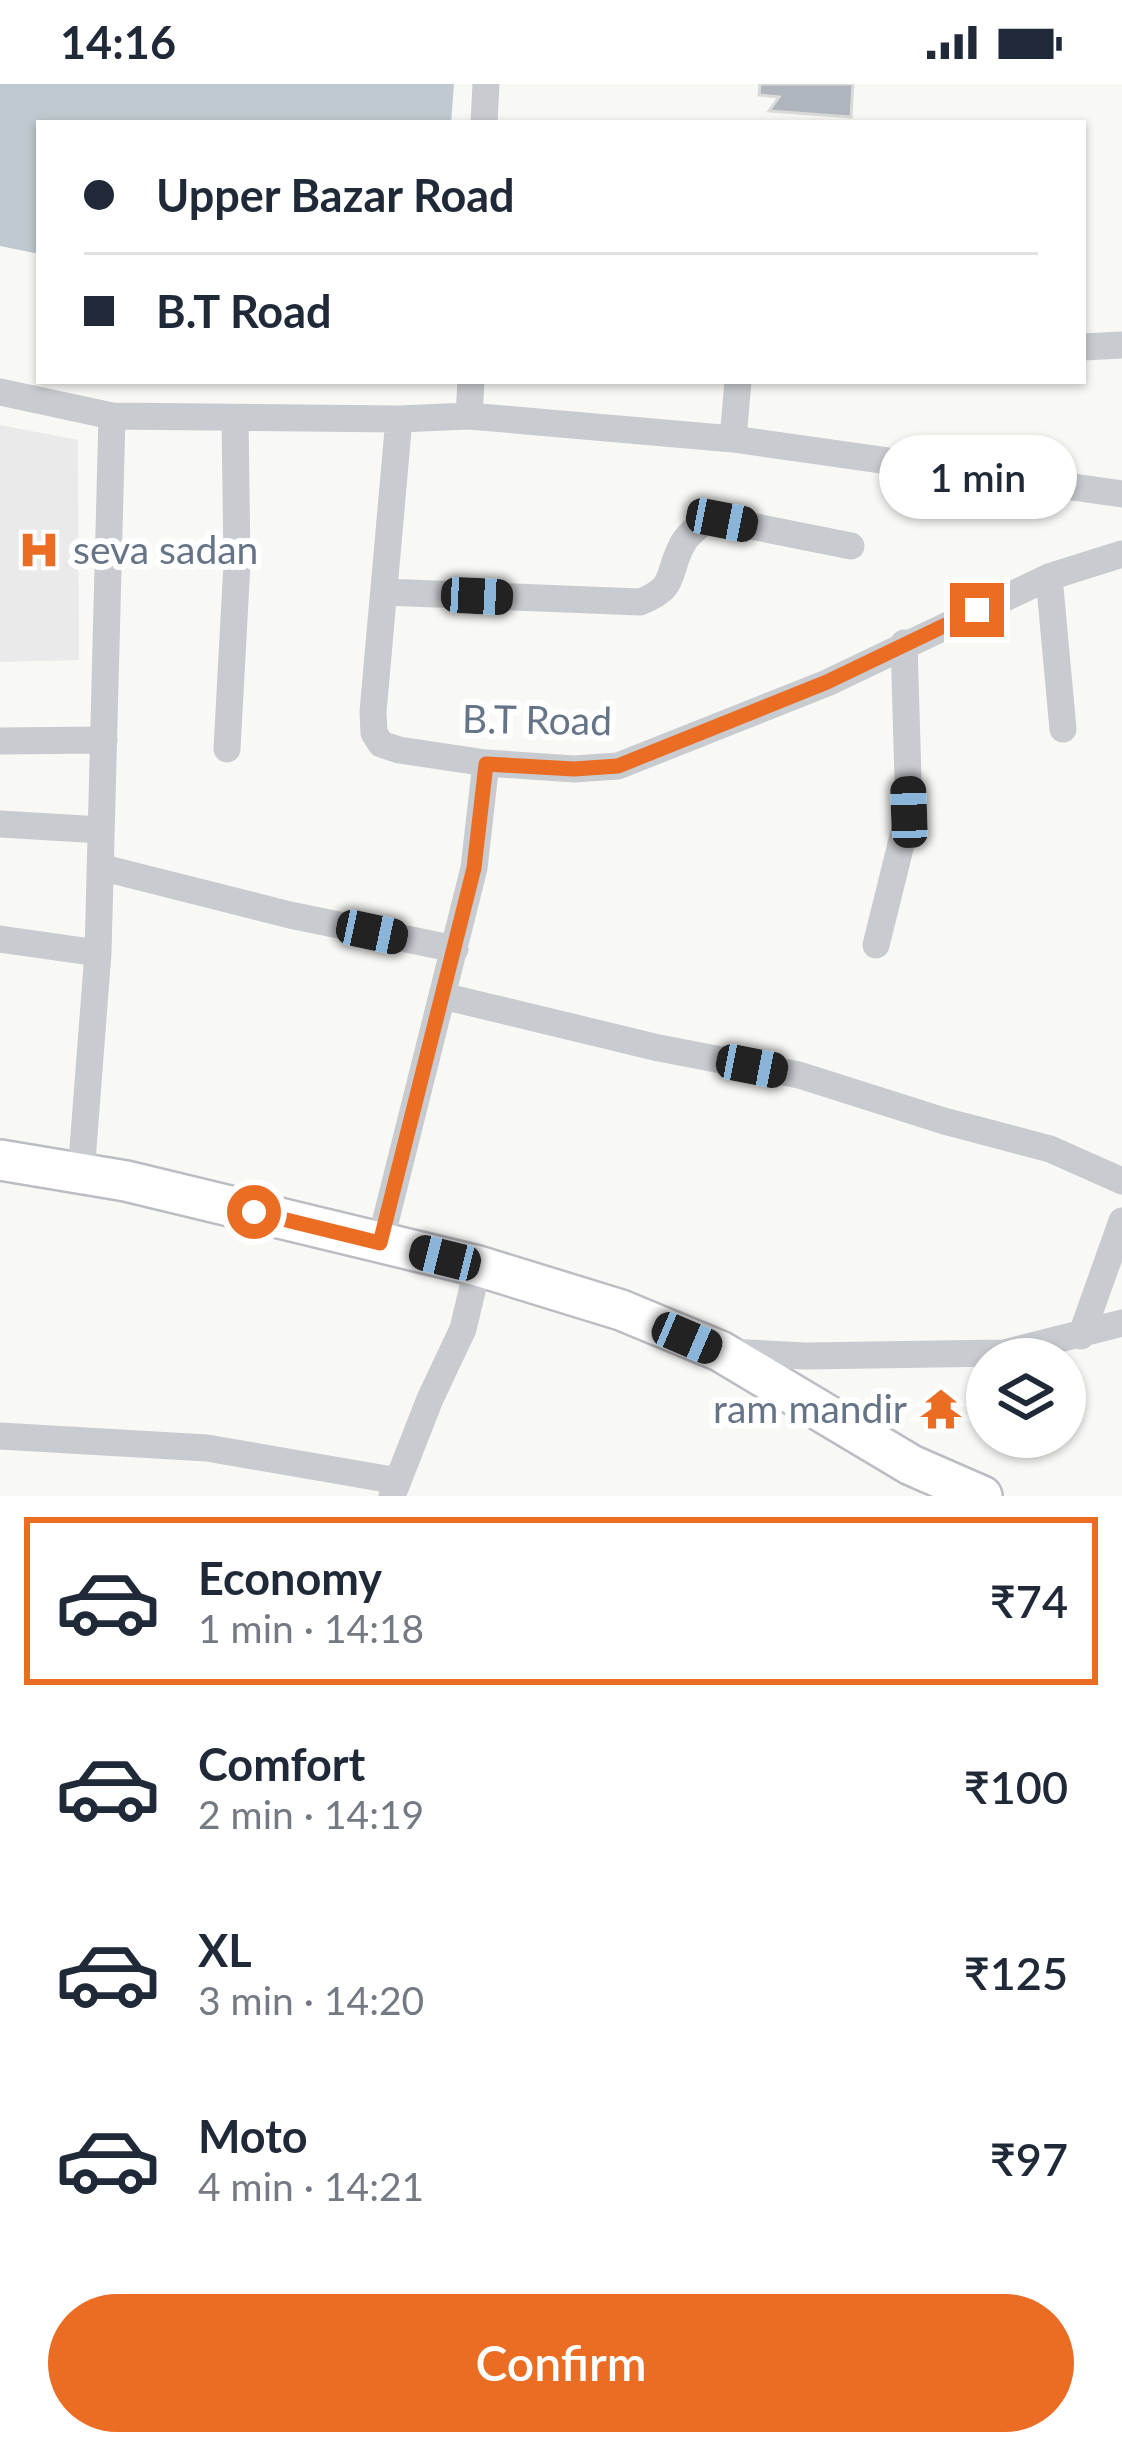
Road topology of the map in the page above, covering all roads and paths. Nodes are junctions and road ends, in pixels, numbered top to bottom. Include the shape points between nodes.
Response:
1 (486, 84) edge
2 (484, 120) edge
3 (1122, 345) edge
4 (1086, 347) edge
5 (470, 384) edge
6 (738, 384) edge
7 (0, 392) edge
8 (112, 416) junction
9 (469, 416) junction
10 (236, 418) junction
11 (399, 419) junction
12 (733, 439) junction
13 (1122, 494) edge
14 (851, 546) dead end
15 (1122, 554) edge
16 (1049, 577) junction
17 (384, 592) junction
18 (904, 643) junction
19 (1063, 729) dead end
20 (104, 740) junction
21 (0, 741) edge
22 (227, 748) dead end
23 (486, 764) junction
24 (0, 824) edge
25 (101, 830) junction
26 (100, 867) junction
27 (0, 939) edge
28 (876, 945) dead end
29 (454, 949) junction
30 (98, 953) junction
31 (443, 996) junction
32 (0, 1160) edge
33 (81, 1174) junction
34 (1122, 1180) edge
35 (1122, 1221) edge
36 (380, 1243) junction
37 (478, 1266) junction
38 (1122, 1323) edge
39 (1081, 1336) junction
40 (720, 1352) junction
41 (0, 1436) edge
42 (395, 1488) edge
43 (982, 1496) edge

1 - 2 street
3 - 4 street
5 - 9 street
6 - 12 street
7 - 8 street
8 - 10 street
8 - 20 street
9 - 11 street
9 - 12 street
10 - 11 street
10 - 22 street
11 - 17 street, B.T Road
12 - 13 street
14 - 17 street via 704,521 682,545 669,584 640,602
15 - 16 street, B.T Road
16 - 18 street, B.T Road
16 - 19 street
17 - 23 street, B.T Road via 374,733 399,751
18 - 23 street, B.T Road via 618,766
18 - 28 street via 909,812
20 - 21 street
20 - 25 street
23 - 29 street
24 - 25 street
25 - 26 street
26 - 29 street
26 - 30 street
27 - 30 street
29 - 31 street
30 - 33 street
31 - 34 street via 799,1075 1050,1148
31 - 36 street
32 - 33 street
33 - 36 street
35 - 39 street
36 - 37 street
37 - 40 street via 621,1310
37 - 42 street via 463,1329
38 - 39 street
39 - 40 street via 1004,1353
40 - 43 street via 911,1466
41 - 42 street via 207,1448

